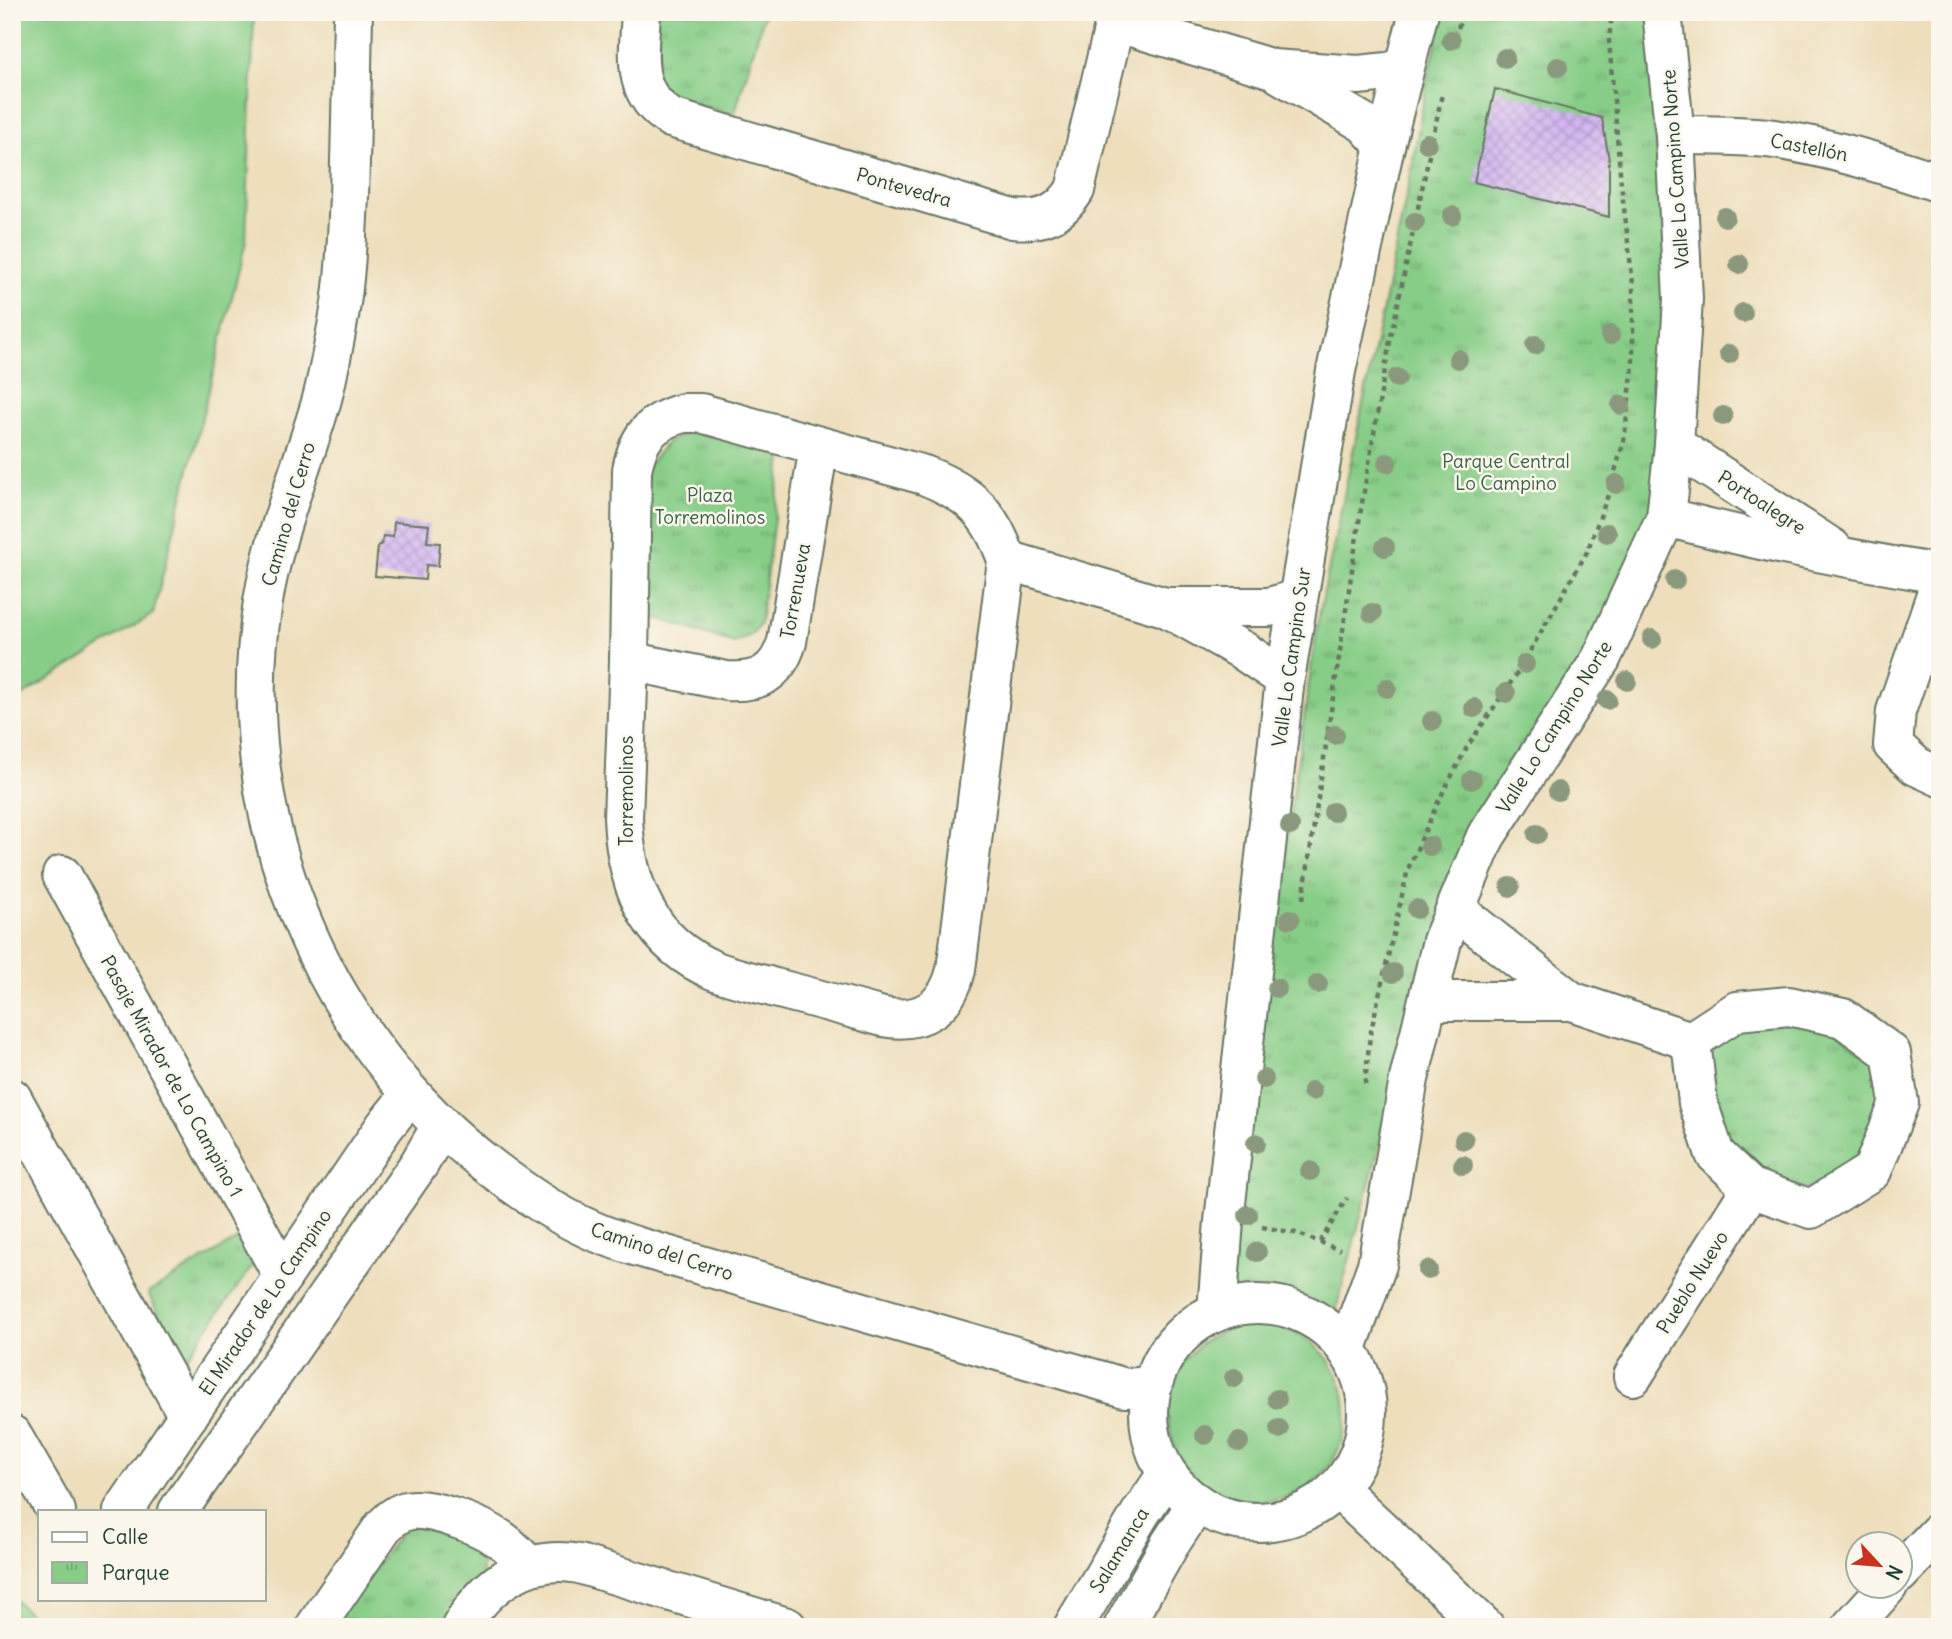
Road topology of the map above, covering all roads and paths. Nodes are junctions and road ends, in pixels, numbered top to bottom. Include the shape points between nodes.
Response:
1 (353, 12) edge
2 (641, 12) edge
3 (1419, 12) edge
4 (1463, 12) edge
5 (1612, 12) edge
6 (1662, 12) edge
7 (1114, 17) edge
8 (1456, 37) dead end
9 (1404, 68) junction
10 (1273, 69) junction
11 (1444, 86) dead end
12 (1675, 135) junction
13 (1385, 146) junction
14 (1940, 183) edge
15 (1674, 445) junction
16 (819, 446) junction
17 (1666, 517) junction
18 (1849, 559) junction
19 (1007, 560) junction
20 (1940, 574) edge
21 (1940, 583) edge
22 (1298, 600) junction
23 (1165, 607) junction
24 (629, 661) junction
25 (1285, 680) junction
26 (1940, 777) edge
27 (62, 875) dead end
28 (1456, 910) junction
29 (1301, 912) dead end
30 (1428, 1001) junction
31 (1571, 1001) junction
32 (1690, 1041) junction
33 (1365, 1088) dead end
34 (410, 1095) junction
35 (12, 1098) edge
36 (441, 1126) junction
37 (1751, 1188) junction
38 (1351, 1191) dead end
39 (1224, 1221) junction
40 (1320, 1242) junction
41 (1377, 1265) junction
42 (283, 1276) junction
43 (1217, 1311) junction
44 (1347, 1348) junction
45 (1633, 1376) dead end
46 (1152, 1387) junction
47 (188, 1416) junction
48 (12, 1435) edge
49 (1167, 1474) junction
50 (1337, 1488) junction
51 (1197, 1503) junction
52 (55, 1510) edge
53 (125, 1510) edge
54 (179, 1510) edge
55 (1940, 1531) edge
56 (1913, 1559) edge
57 (529, 1566) junction
58 (1876, 1600) edge
59 (772, 1625) edge
60 (315, 1627) edge
61 (461, 1627) edge
62 (1073, 1627) edge
63 (1123, 1627) edge
64 (1485, 1627) edge
65 (1851, 1627) edge

1 - 34 street, Camino del Cerro via 349,191 340,311 323,396 275,547 263,601 256,711 269,820 310,940 372,1047
2 - 7 street, Pontevedra via 639,75 650,100 671,118 1028,220 1056,213 1075,190
3 - 9 street, Valle Lo Campino Sur
4 - 8 path
5 - 33 path via 1612,80 1633,284 1633,366 1623,441 1587,552 1518,671 1467,747 1408,869 1370,1035
6 - 12 street, Valle Lo Campino Norte
7 - 10 street, Pontevedra
9 - 10 street, Pontevedra via 1358,75
9 - 13 street, Valle Lo Campino Sur
10 - 13 street, Pontevedra via 1356,118
11 - 29 path via 1389,346
12 - 14 street, Castellón via 1811,145
12 - 15 street, Valle Lo Campino Norte via 1684,299
13 - 22 street, Valle Lo Campino Sur via 1336,372
15 - 17 street, Valle Lo Campino Norte
15 - 18 street, Portoalegre
16 - 19 street, Torremolinos via 924,475 959,491 987,516
16 - 24 street, Torrenueva via 787,642 777,665 768,674 743,682
16 - 24 street, Torremolinos via 701,413 683,413 652,427 635,454 632,470
17 - 18 street, Portoalegre
17 - 28 street, Valle Lo Campino Norte via 1601,659 1486,836
18 - 20 street, Portoalegre
19 - 23 street
19 - 24 street, Torremolinos via 956,970 953,983 937,1005 912,1018 883,1017 713,970 675,946 657,927 633,885 624,842
21 - 26 street via 1896,711 1893,745 1916,766
22 - 23 street via 1269,607
22 - 25 street, Valle Lo Campino Sur
23 - 25 street
25 - 39 street, Valle Lo Campino Sur
27 - 42 street, Pasaje Mirador de Lo Campino 1
28 - 30 street, Valle Lo Campino Norte via 1442,941
28 - 31 street
30 - 31 street
30 - 41 street, Valle Lo Campino Norte via 1409,1079
31 - 32 street
32 - 37 street via 1698,1103 1715,1154
32 - 37 street via 1737,1011 1788,1006 1843,1018 1891,1053 1899,1103 1872,1171 1811,1209
34 - 36 street, Camino del Cerro
34 - 42 street, El Mirador de Lo Campino
35 - 47 street
36 - 46 street, Camino del Cerro via 505,1178 588,1229 1113,1385
36 - 54 street
37 - 45 street, Pueblo Nuevo
38 - 40 path
39 - 40 path via 1296,1233
39 - 43 street, Valle Lo Campino Sur
40 - 41 path
41 - 44 street, Valle Lo Campino Norte
42 - 47 street, El Mirador de Lo Campino
43 - 44 street via 1240,1304 1289,1307 1331,1330
43 - 46 street via 1175,1341
44 - 50 street via 1367,1395 1368,1420 1358,1456
46 - 49 street via 1152,1437
47 - 53 street, El Mirador de Lo Campino
48 - 52 street
49 - 51 street
49 - 62 street, Salamanca
50 - 51 street via 1301,1514 1280,1520 1237,1520
50 - 64 street
51 - 63 street
55 - 56 street
57 - 59 street via 554,1561 579,1564
57 - 60 street via 501,1540 476,1527 432,1511 405,1511 383,1527
57 - 61 street via 485,1594
58 - 65 street

